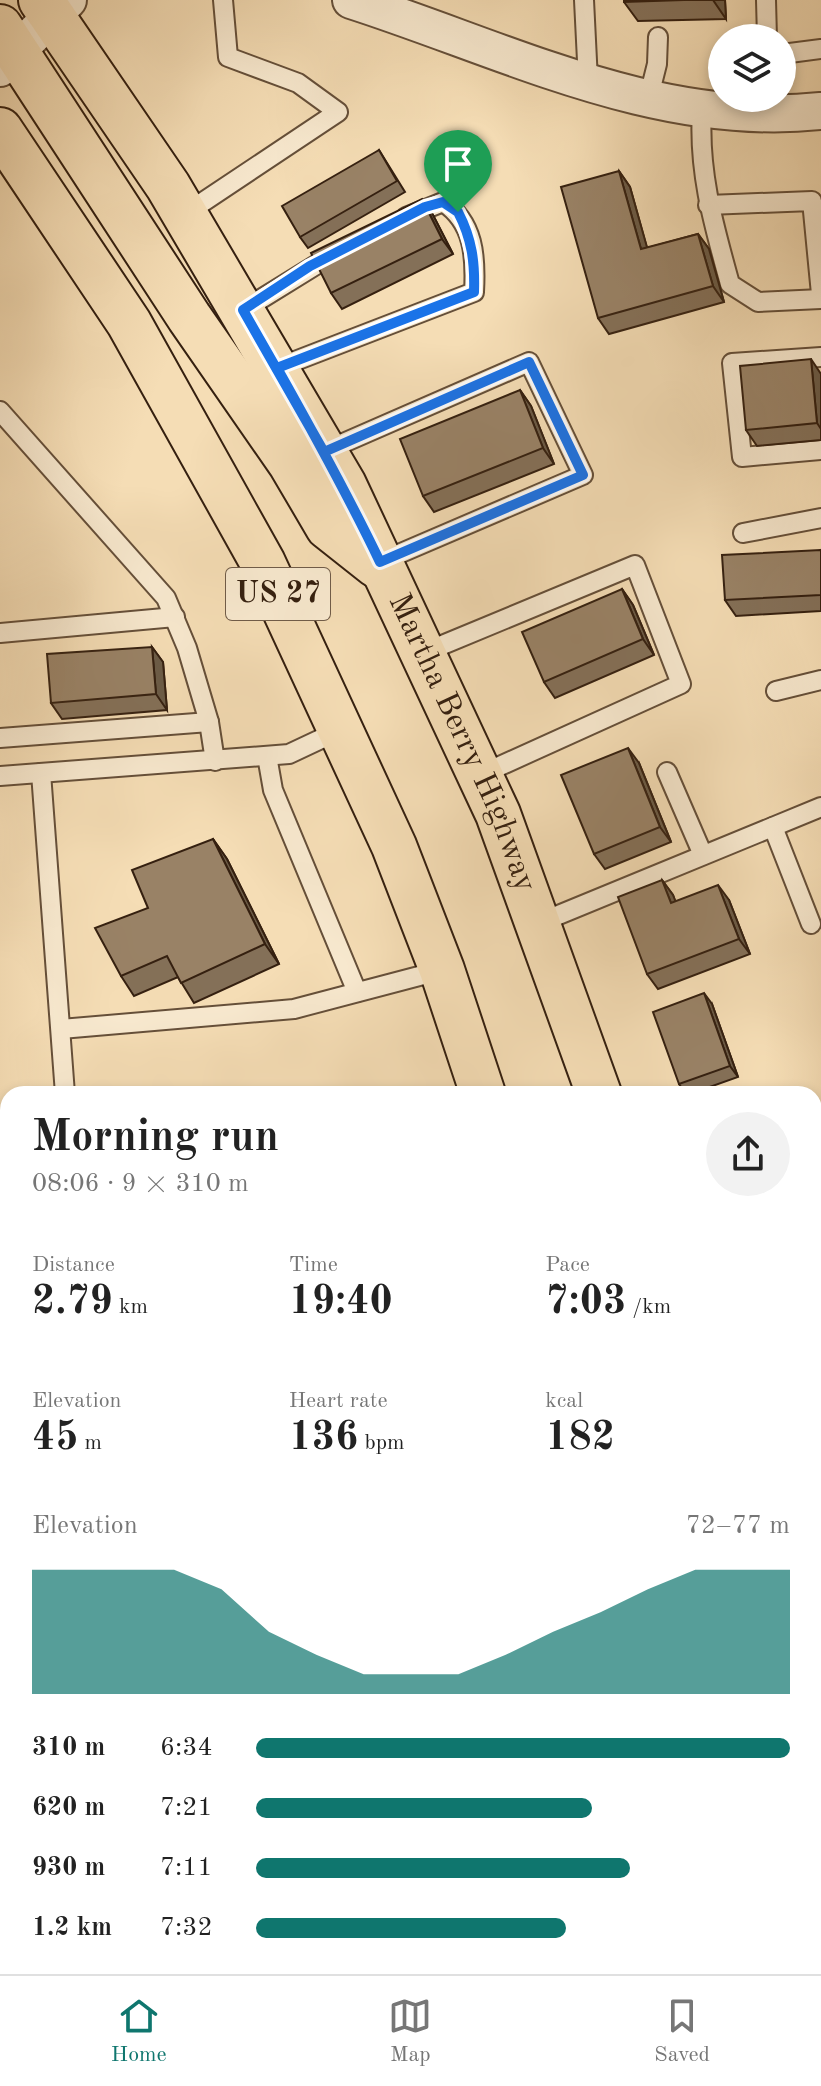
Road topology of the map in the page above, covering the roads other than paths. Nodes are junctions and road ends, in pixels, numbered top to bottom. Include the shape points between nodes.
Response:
1 (223, 0) edge
2 (351, 0) edge
3 (584, 0) edge
4 (766, 0) edge
5 (53, 5) edge
6 (386, 6) edge
7 (767, 24) edge
8 (658, 37) dead end
9 (6, 48) edge
10 (821, 49) edge
11 (796, 52) edge
12 (588, 81) junction
13 (648, 100) junction
14 (796, 109) edge
15 (702, 111) junction
16 (708, 111) edge
17 (821, 111) edge
18 (0, 130) edge
19 (708, 205) junction
20 (185, 214) junction
21 (386, 226) edge
22 (348, 246) edge
23 (821, 296) edge
24 (243, 310) junction
25 (821, 357) edge
26 (277, 368) junction
27 (0, 411) edge
28 (821, 450) edge
29 (324, 452) junction
30 (821, 518) edge
31 (743, 533) dead end
32 (382, 567) junction
33 (175, 617) junction
34 (0, 633) edge
35 (423, 653) junction
36 (821, 680) edge
37 (776, 691) dead end
38 (209, 722) junction
39 (340, 730) junction
40 (0, 738) edge
41 (267, 756) junction
42 (215, 761) junction
43 (0, 772) edge
44 (667, 772) dead end
45 (41, 773) junction
46 (480, 775) junction
47 (821, 807) edge
48 (773, 827) junction
49 (703, 855) junction
50 (539, 923) junction
51 (811, 924) dead end
52 (442, 970) junction
53 (357, 992) junction
54 (61, 1029) junction
55 (65, 1086) edge
56 (480, 1086) edge
57 (596, 1086) edge

1 - 20 lane via 228,57 298,83 338,112
2 - 6 street
3 - 12 lane
4 - 7 lane
5 - 9 street
5 - 20 main road, Martha Berry Highway / US 27
6 - 12 street
8 - 13 lane
9 - 32 main road via 291,464 328,527
10 - 11 lane
12 - 13 street
13 - 15 street
14 - 17 street
15 - 16 street
15 - 19 lane via 700,149
18 - 39 main road, US 27 via 129,323 263,563
19 - 23 lane via 730,284 758,302
19 - 23 lane via 812,201
20 - 24 main road, Martha Berry Highway / US 27
21 - 26 lane via 443,202 458,212 469,232 474,292
22 - 24 lane
24 - 26 main road, Martha Berry Highway / US 27
25 - 28 lane via 732,363 742,457
26 - 29 main road, Martha Berry Highway / US 27
27 - 33 lane via 166,598
29 - 32 main road, Martha Berry Highway / US 27
29 - 32 lane via 529,362 583,475
30 - 31 lane
32 - 35 main road, Martha Berry Highway / US 27
33 - 34 lane
33 - 38 lane
35 - 46 main road, Martha Berry Highway / US 27
35 - 46 lane via 635,565 681,684
36 - 37 lane
38 - 40 lane
38 - 42 lane
39 - 41 lane via 289,754
39 - 52 main road, US 27 via 394,846
41 - 42 lane
41 - 53 lane via 273,790
42 - 45 lane
43 - 45 lane
44 - 49 lane
45 - 54 lane
46 - 50 main road, Martha Berry Highway / US 27
47 - 48 lane
48 - 49 lane
48 - 51 lane
49 - 50 lane
50 - 57 main road, Martha Berry Highway / US 27
52 - 53 lane
52 - 56 main road, US 27
53 - 54 lane via 294,1009
54 - 55 lane

